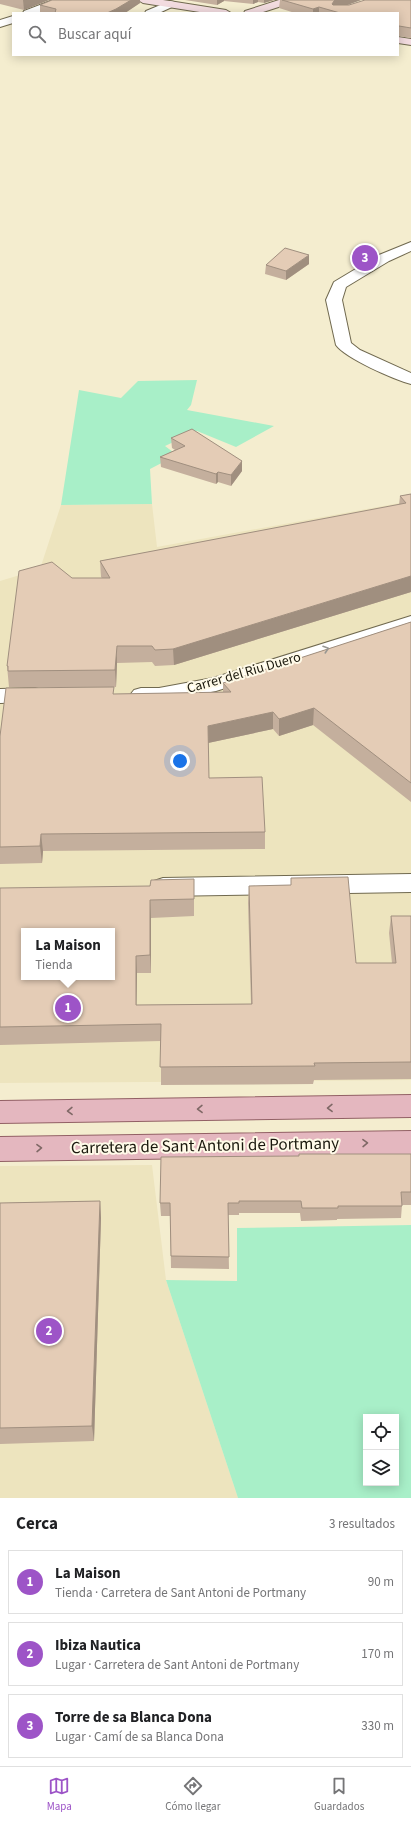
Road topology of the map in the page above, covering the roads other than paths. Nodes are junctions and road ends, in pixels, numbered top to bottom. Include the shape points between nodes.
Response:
1 (63, 0) edge
2 (143, 0) edge
3 (290, 0) edge
4 (170, 4) junction
5 (31, 12) edge
6 (152, 12) edge
7 (220, 12) edge
8 (252, 12) edge
9 (12, 19) edge
10 (0, 24) edge
11 (411, 246) edge
12 (411, 379) edge
13 (411, 622) edge
14 (56, 695) edge
15 (120, 695) edge
16 (0, 696) edge
17 (411, 883) edge
18 (142, 887) edge
19 (411, 1106) edge
20 (0, 1112) edge
21 (411, 1143) edge
22 (0, 1149) edge

1 - 5 street
2 - 4 street
3 - 8 street
4 - 6 street
4 - 7 street
9 - 10 street
11 - 12 street via 384,258 339,285 334,300 344,345 354,353
15 -> 13 street, Carrer del Riu Duero via 160,695 216,684
14 - 16 street
17 - 18 street
19 -> 20 main road
22 -> 21 main road, Carretera de Sant Antoni de Portmany

